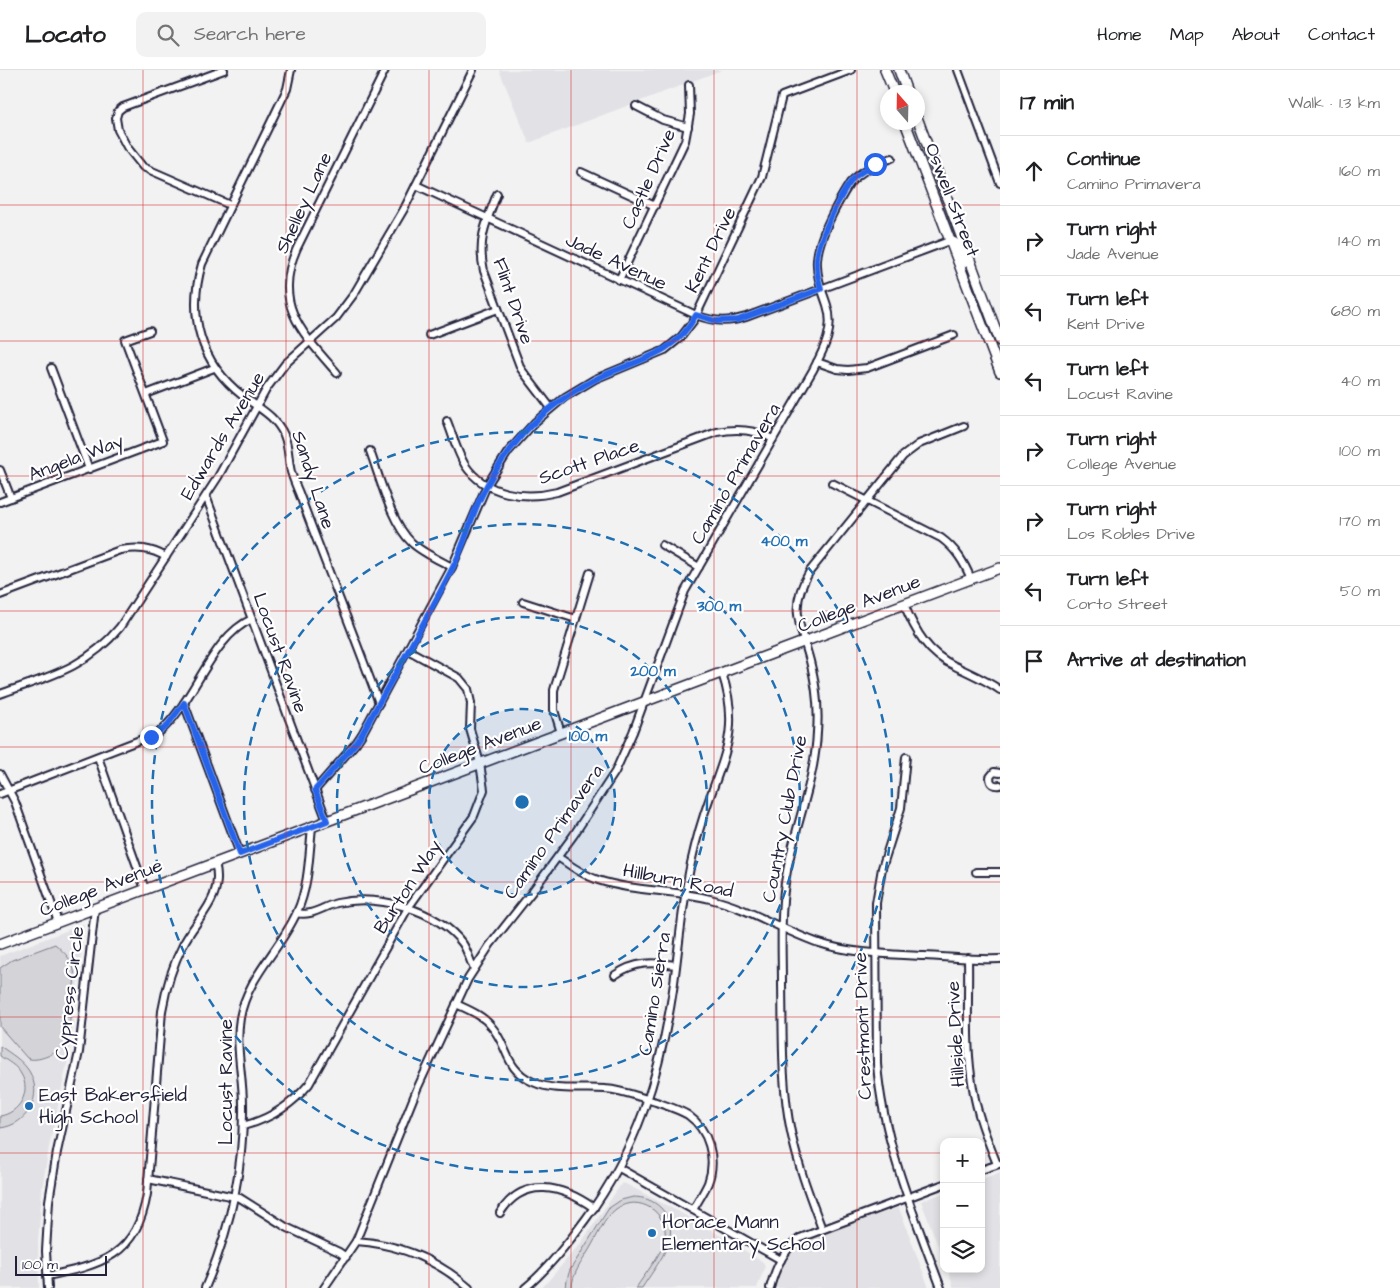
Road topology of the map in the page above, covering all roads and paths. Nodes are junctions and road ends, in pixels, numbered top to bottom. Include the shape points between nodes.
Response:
1 (224, 70) edge
2 (291, 70) edge
3 (385, 70) edge
4 (473, 70) edge
5 (851, 70) edge
6 (885, 70) edge
7 (899, 70) edge
8 (958, 70) edge
9 (891, 85) edge
10 (904, 85) edge
11 (689, 86) dead end
12 (636, 106) dead end
13 (688, 127) junction
14 (908, 130) edge
15 (922, 130) edge
16 (892, 158) dead end
17 (581, 172) dead end
18 (1000, 182) edge
19 (416, 186) junction
20 (497, 194) dead end
21 (230, 205) junction
22 (655, 206) junction
23 (487, 220) junction
24 (949, 241) junction
25 (619, 280) junction
26 (821, 289) junction
27 (983, 296) junction
28 (498, 309) junction
29 (977, 311) junction
30 (696, 315) junction
31 (150, 331) dead end
32 (429, 335) dead end
33 (954, 335) dead end
34 (1000, 341) edge
35 (310, 342) junction
36 (1000, 360) edge
37 (817, 362) junction
38 (52, 368) dead end
39 (214, 368) junction
40 (1000, 372) edge
41 (337, 373) dead end
42 (146, 394) junction
43 (257, 405) junction
44 (551, 408) junction
45 (447, 422) dead end
46 (964, 426) dead end
47 (773, 439) junction
48 (370, 451) dead end
49 (90, 469) junction
50 (0, 470) edge
51 (832, 483) dead end
52 (487, 485) junction
53 (206, 496) junction
54 (11, 498) junction
55 (866, 501) junction
56 (0, 502) edge
57 (662, 545) dead end
58 (166, 557) junction
59 (452, 567) junction
60 (699, 567) junction
61 (1000, 568) edge
62 (590, 573) dead end
63 (971, 579) junction
64 (0, 594) edge
65 (523, 602) dead end
66 (904, 604) junction
67 (252, 619) junction
68 (576, 619) junction
69 (804, 642) junction
70 (408, 650) junction
71 (722, 673) junction
72 (1000, 690) edge
73 (0, 694) edge
74 (644, 702) junction
75 (184, 703) junction
76 (379, 703) junction
77 (561, 733) junction
78 (98, 757) junction
79 (906, 757) dead end
80 (480, 763) junction
81 (1000, 773) edge
82 (0, 774) edge
83 (1000, 785) edge
84 (315, 790) junction
85 (8, 791) junction
86 (0, 794) edge
87 (327, 821) junction
88 (312, 827) junction
89 (240, 854) junction
90 (558, 857) junction
91 (215, 863) junction
92 (976, 872) dead end
93 (1000, 872) edge
94 (145, 889) junction
95 (686, 894) junction
96 (95, 908) junction
97 (408, 908) junction
98 (297, 913) junction
99 (58, 922) junction
100 (782, 928) junction
101 (0, 944) edge
102 (875, 953) junction
103 (968, 958) junction
104 (1000, 959) edge
105 (676, 965) junction
106 (474, 969) junction
107 (615, 975) dead end
108 (456, 1004) junction
109 (648, 1100) junction
110 (243, 1126) junction
111 (998, 1164) edge
112 (619, 1168) junction
113 (985, 1169) edge
114 (148, 1179) junction
115 (940, 1186) edge
116 (234, 1197) junction
117 (908, 1198) junction
118 (594, 1208) junction
119 (693, 1210) junction
120 (500, 1213) dead end
121 (822, 1230) junction
122 (356, 1241) junction
123 (346, 1257) junction
124 (781, 1260) junction
125 (47, 1276) junction
126 (48, 1288) edge
127 (205, 1288) edge
128 (324, 1288) edge
129 (470, 1288) edge
130 (525, 1288) edge
131 (770, 1288) edge
132 (940, 1288) edge

1 - 21 street via 123,107 116,114 116,124 142,166
2 - 21 street, Sandy Lane via 287,89
3 - 35 street, Shelley Lane via 290,268 288,290 292,312
4 - 19 street, Edwards Avenue
5 - 30 street, Kent Drive via 782,96 762,176
6 - 9 street
7 - 10 street
8 - 18 street
11 - 13 street, Castle Drive
12 - 13 street via 663,120
13 - 22 street, Castle Drive via 681,153
14 - 24 street, Oswell Street
15 - 27 street, Oswell Street
16 - 26 street, Camino Primavera via 862,172 844,192 819,248 817,270
17 - 22 street
19 - 23 street, Jade Avenue
19 - 35 street, Edwards Avenue via 354,294 336,318
20 - 23 street, Flint Drive
21 - 39 street, Sandy Lane via 202,264 196,292 198,330
22 - 25 street, Castle Drive
23 - 25 street, Jade Avenue
23 - 28 street, Flint Drive via 481,260
24 - 26 street, Jade Avenue
24 - 27 street via 957,244 970,279
24 - 29 street, Oswell Street
25 - 30 street, Jade Avenue
26 - 30 street, Jade Avenue via 738,320 716,321
26 - 37 street, Camino Primavera via 828,306 830,325
27 - 34 street, Oswell Street
28 - 32 street
28 - 44 street, Flint Drive via 521,369
29 - 36 street
29 - 40 street, Oswell Street
30 - 44 street, Kent Drive via 681,337 665,350 595,379
31 - 42 street via 125,340
33 - 37 street via 867,368 837,369
35 - 41 street, Shelley Lane
35 - 43 street, Edwards Avenue via 285,364
37 - 47 street, Camino Primavera
38 - 49 street
39 - 42 street
39 - 43 street, Sandy Lane via 236,392
42 - 49 street, Angela Way via 164,441
43 - 53 street, Edwards Avenue
43 - 76 street, Sandy Lane via 271,416 282,432 291,472
44 - 52 street, Kent Drive via 513,446
45 - 52 street, Scott Place via 465,466
46 - 55 street, Country Club Drive via 910,449
47 - 52 street, Scott Place via 749,430 718,432 546,495 511,494
47 - 60 street, Camino Primavera
48 - 59 street via 395,518 405,535 421,550
49 - 54 street, Angela Way
50 - 54 street
51 - 55 street
52 - 59 street, Kent Drive
53 - 58 street, Edwards Avenue
53 - 67 street, Locust Ravine
54 - 56 street, Angela Way
55 - 63 street via 948,543 962,558
55 - 69 street, Country Club Drive via 805,579 797,610
57 - 60 street
58 - 64 street via 149,549 120,550
58 - 73 street, Edwards Avenue via 120,627 101,648 68,669
59 - 70 street, Kent Drive
60 - 74 street, Camino Primavera via 685,591
61 - 63 street, College Avenue
62 - 68 street
63 - 66 street, College Avenue
65 - 68 street
66 - 69 street, College Avenue
66 - 72 street via 917,634 934,653
67 - 75 street via 238,626 226,638
67 - 84 street, Locust Ravine
68 - 77 street via 554,690 554,710
69 - 71 street, College Avenue
69 - 100 street, Country Club Drive via 814,678 817,732 812,770 788,861
70 - 76 street, Kent Drive
70 - 80 street, Burton Way via 455,675 468,689 470,729
71 - 74 street, College Avenue
71 - 95 street, Camino Sierra via 730,709 729,737 700,828
74 - 77 street, College Avenue
74 - 90 street, Camino Primavera via 615,772
75 - 78 street via 158,733
75 - 89 street
76 - 84 street, Kent Drive via 356,743
77 - 80 street, College Avenue
78 - 85 street
78 - 94 street
79 - 102 street, Crestmont Drive via 901,808 879,883
80 - 87 street, College Avenue
80 - 97 street, Burton Way via 484,790 474,816
81 - 83 street via 994,772 990,777 991,783
82 - 85 street
84 - 87 street, Locust Ravine
85 - 86 street
85 - 99 street via 15,802
87 - 88 street, College Avenue
88 - 89 street, College Avenue
88 - 98 street, Locust Ravine via 304,894
89 - 91 street, College Avenue
90 - 95 street, Hillburn Road via 585,874 610,883
90 - 106 street, Camino Primavera
91 - 94 street, College Avenue
91 - 114 street via 218,878 215,895 183,945 170,976 162,1011
92 - 93 street
94 - 96 street, College Avenue
95 - 100 street, Hillburn Road via 740,908
95 - 105 street, Camino Sierra
96 - 99 street, College Avenue
96 - 125 street, Cypress Circle via 79,1052 51,1185
97 - 98 street via 363,900 336,903 308,914
97 - 106 street via 433,920 456,937 466,949
97 - 110 street, Burton Way via 310,1084 281,1111
98 - 110 street, Locust Ravine via 253,982 242,1007 238,1042
99 - 101 street, College Avenue
100 - 102 street, Hillburn Road via 821,943
100 - 121 street, Country Club Drive via 783,1053 788,1111 798,1161
102 - 103 street, Hillburn Road
102 - 117 street, Crestmont Drive via 878,1086 887,1131
103 - 104 street, Hillburn Road
103 - 111 street, Hillside Drive via 972,1088 981,1124
105 - 107 street via 640,963
105 - 109 street, Camino Sierra via 666,1028
106 - 108 street, Camino Primavera
108 - 109 street via 491,1025 511,1064 532,1082 551,1087 617,1090
108 - 122 street, Camino Primavera via 417,1089
109 - 112 street, Camino Sierra
109 - 119 street via 688,1115 701,1127 710,1145 711,1174
110 - 116 street, Locust Ravine
111 - 113 street
112 - 118 street, Camino Sierra
112 - 119 street
114 - 116 street
114 - 125 street via 141,1217 123,1246 95,1265
115 - 117 street
116 - 123 street
116 - 127 street, Locust Ravine via 219,1253
117 - 121 street
117 - 132 street, Crestmont Drive
118 - 120 street via 573,1194 544,1188 518,1194
118 - 130 street, Camino Sierra via 566,1245
119 - 124 street
121 - 124 street via 793,1243
122 - 123 street, Camino Primavera
122 - 129 street via 385,1244 414,1253 443,1268
123 - 128 street, Camino Primavera
124 - 131 street
125 - 126 street, Cypress Circle

